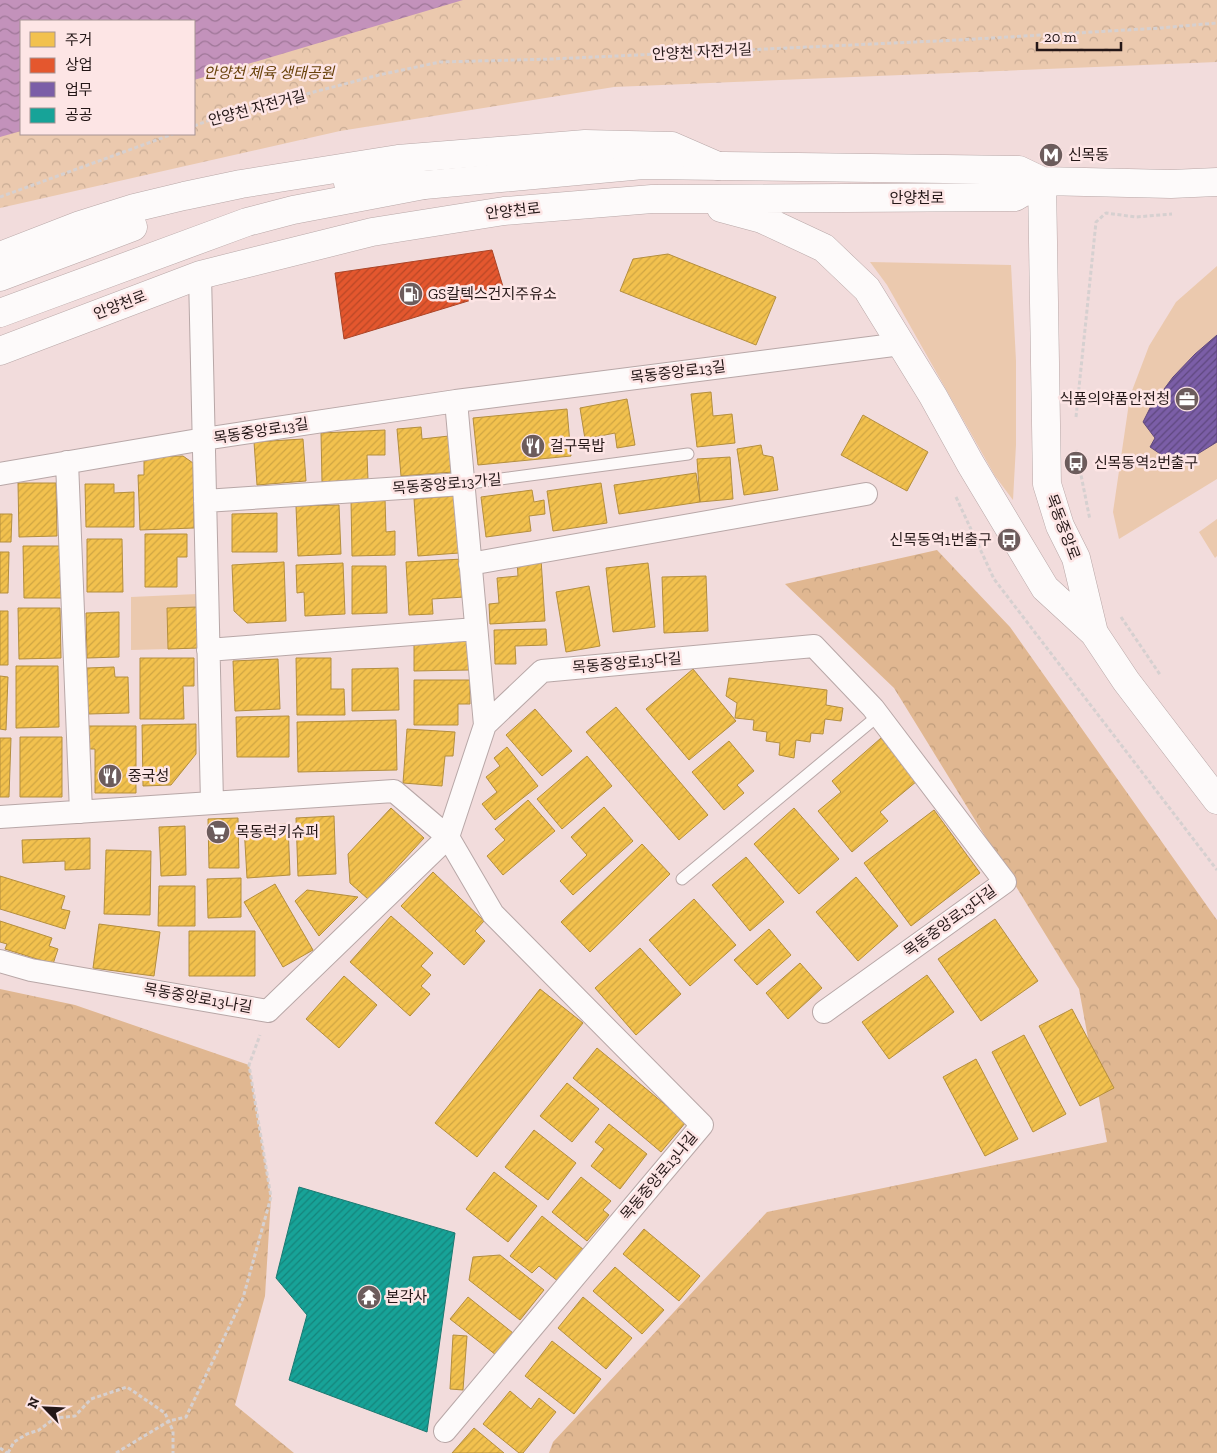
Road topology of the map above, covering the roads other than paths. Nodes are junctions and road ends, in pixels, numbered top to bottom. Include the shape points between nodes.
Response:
1 (718, 166) junction
2 (1042, 182) junction
3 (1217, 182) edge
4 (424, 185) junction
5 (690, 199) junction
6 (0, 256) edge
7 (200, 275) junction
8 (0, 277) edge
9 (0, 313) edge
10 (901, 344) junction
11 (0, 351) edge
12 (456, 401) junction
13 (204, 440) junction
14 (688, 454) dead end
15 (67, 462) junction
16 (0, 474) edge
17 (463, 484) junction
18 (866, 494) dead end
19 (205, 501) junction
20 (470, 564) junction
21 (476, 629) junction
22 (1094, 633) junction
23 (208, 650) junction
24 (878, 715) junction
25 (485, 725) junction
26 (1217, 800) edge
27 (212, 803) junction
28 (81, 812) junction
29 (0, 817) edge
30 (448, 837) junction
31 (682, 879) dead end
32 (0, 962) edge
33 (824, 1012) dead end
34 (445, 1431) dead end

1 - 2 main road, 안양천로 via 1019,170
1 - 4 main road, 안양천로 via 643,165
1 - 6 main road via 672,146 585,144 398,159 241,184 134,208
2 - 3 main road, 안양천로
2 - 5 main road, 안양천로 via 1015,197
2 - 22 main road, 목동중앙로 via 1047,484 1060,526 1076,558
4 - 8 main road via 379,180 261,194 163,218
4 - 9 main road, 안양천로 via 247,222
5 - 7 main road, 안양천로 via 504,211 372,232
5 - 10 main road via 762,220 824,248 867,289
7 - 11 main road, 안양천로
7 - 13 street
10 - 12 street, 목동중앙로13길
10 - 22 main road via 1045,588
12 - 13 street, 목동중앙로13길
12 - 17 street
13 - 15 street, 목동중앙로13길
13 - 19 street
14 - 17 lane, 목동중앙로13가길
15 - 16 street, 목동중앙로13길
15 - 28 street
17 - 19 street, 목동중앙로13가길
17 - 20 street
18 - 20 street
19 - 23 street
20 - 21 street
21 - 23 street
21 - 25 street
22 - 26 main road, 목동중앙로 via 1126,681
23 - 27 street
24 - 25 street, 목동중앙로13다길 via 814,646 542,671
24 - 31 lane
24 - 33 street, 목동중앙로13다길 via 1005,882
25 - 30 street, 목동중앙로13다길
27 - 28 street, 목동중앙로13나길
27 - 30 street, 목동중앙로13나길 via 394,792
28 - 29 street, 목동중앙로13나길
30 - 32 street, 목동중앙로13나길 via 268,1011
30 - 34 street, 목동중앙로13나길 via 493,914 702,1125

